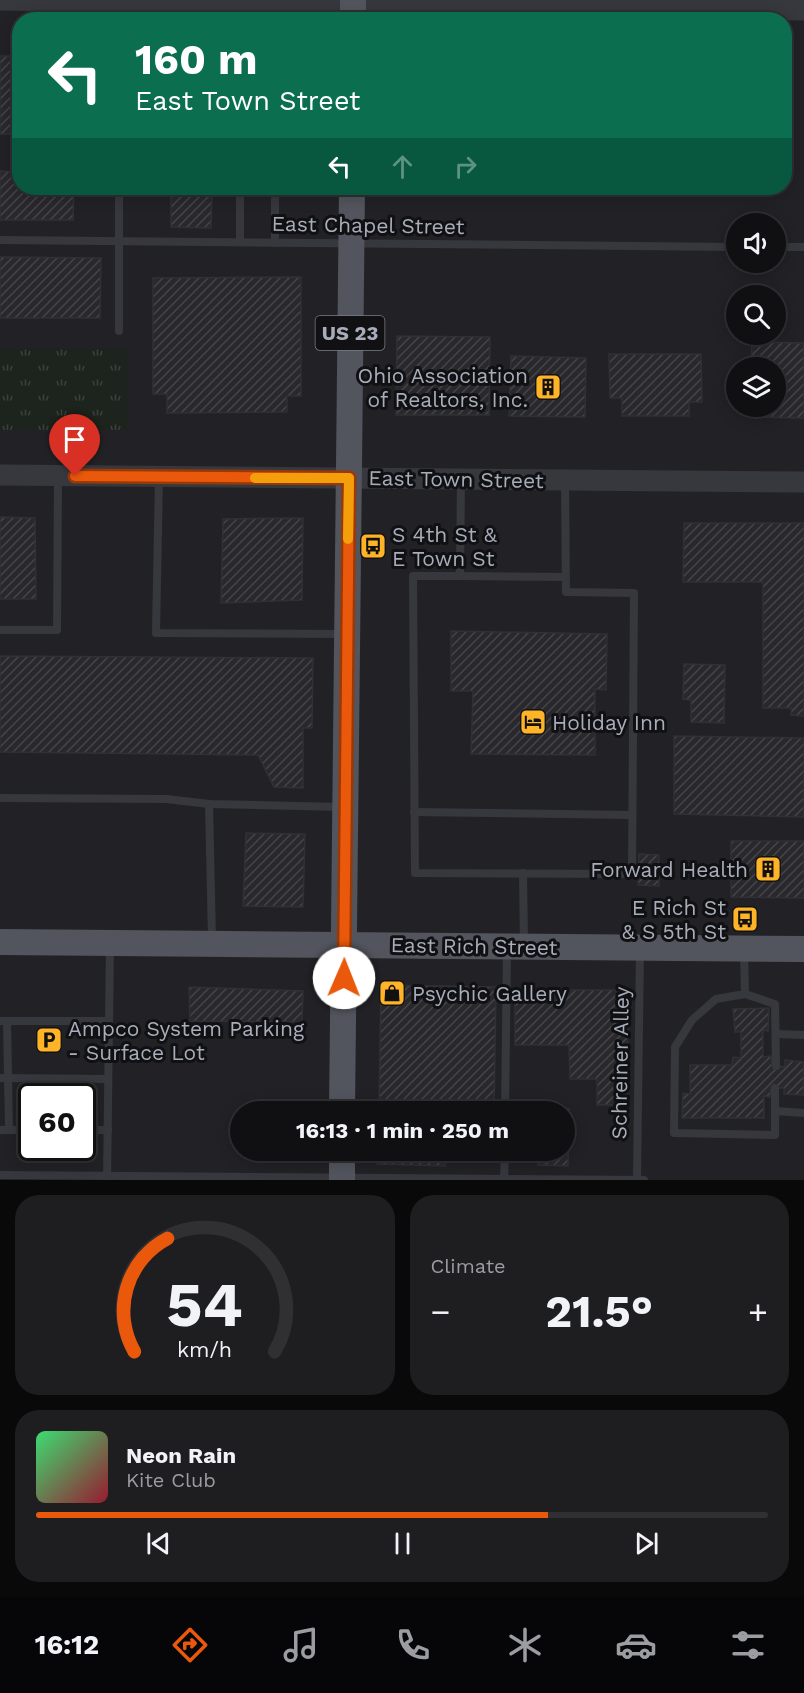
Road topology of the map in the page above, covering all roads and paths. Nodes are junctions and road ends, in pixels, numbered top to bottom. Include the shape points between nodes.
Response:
1 (0, 0) edge
2 (585, 4) edge
3 (120, 7) edge
4 (353, 8) edge
5 (804, 10) edge
6 (240, 11) edge
7 (119, 195) edge
8 (240, 195) edge
9 (275, 195) edge
10 (351, 195) edge
11 (0, 240) edge
12 (120, 242) junction
13 (240, 242) junction
14 (275, 243) junction
15 (351, 243) junction
16 (726, 247) edge
17 (786, 247) edge
18 (804, 247) edge
19 (119, 331) dead end
20 (0, 475) edge
21 (58, 476) junction
22 (159, 477) junction
23 (349, 478) junction
24 (461, 479) junction
25 (565, 480) junction
26 (804, 482) edge
27 (460, 576) junction
28 (566, 577) junction
29 (0, 630) edge
30 (347, 635) junction
31 (0, 798) edge
32 (209, 804) junction
33 (345, 807) junction
34 (414, 812) junction
35 (632, 815) junction
36 (523, 873) junction
37 (0, 942) edge
38 (110, 943) junction
39 (213, 944) junction
40 (344, 945) junction
41 (516, 946) junction
42 (640, 947) junction
43 (744, 948) junction
44 (804, 949) edge
45 (745, 994) junction
46 (4, 1021) edge
47 (109, 1021) junction
48 (777, 1034) junction
49 (804, 1035) edge
50 (776, 1066) dead end
51 (4, 1078) edge
52 (108, 1078) junction
53 (775, 1088) dead end
54 (342, 1101) edge
55 (506, 1101) edge
56 (775, 1111) junction
57 (804, 1113) edge
58 (5, 1130) edge
59 (96, 1130) edge
60 (108, 1130) junction
61 (342, 1161) edge
62 (505, 1161) edge
63 (0, 1175) edge
64 (107, 1178) edge
65 (150, 1178) edge
66 (206, 1178) edge
67 (342, 1179) edge
68 (504, 1179) edge
69 (637, 1180) edge
70 (644, 1180) edge

1 - 3 street
2 - 4 street
2 - 5 street
3 - 6 street
4 - 6 street
7 - 12 lane
8 - 13 lane
9 - 14 lane
10 - 15 main road, US 23
11 - 12 lane, East Chapel Street
12 - 13 lane, East Chapel Street
12 - 19 lane
13 - 14 lane, East Chapel Street
14 - 15 lane, East Chapel Street
15 - 16 lane, East Chapel Street
15 - 23 main road, US 23
17 - 18 lane
20 - 21 street, East Town Street
21 - 22 street, East Town Street
21 - 29 lane via 57,630
22 - 23 street, East Town Street
22 - 30 lane via 156,633
23 - 24 street, East Town Street
23 - 30 main road, US 23
24 - 25 street, East Town Street
24 - 27 lane
25 - 26 street, East Town Street
25 - 28 lane
27 - 28 lane
27 - 34 lane via 413,576
28 - 35 lane via 566,592 634,593
30 - 33 main road, US 23
31 - 32 lane via 166,799
32 - 33 lane
32 - 39 lane
33 - 40 main road, US 23
34 - 35 lane
34 - 36 lane via 415,873
35 - 36 lane via 632,874
36 - 41 lane
37 - 38 main road, East Rich Street
38 - 39 main road, East Rich Street
38 - 47 lane
39 - 40 main road, East Rich Street
40 - 41 main road, East Rich Street
40 - 54 main road, US 23
41 - 42 main road, East Rich Street
41 - 55 lane
42 - 43 main road, East Rich Street
42 - 69 lane, Schreiner Alley
43 - 44 main road, East Rich Street
43 - 45 lane
45 - 48 lane via 775,1004
45 - 56 lane via 716,999 692,1020 675,1047 674,1133 775,1135
46 - 47 lane
46 - 51 lane
47 - 52 lane
48 - 49 lane
48 - 50 lane
51 - 52 lane
51 - 58 lane
52 - 60 lane
53 - 56 lane
56 - 57 lane
59 - 60 lane
60 - 64 lane
61 - 67 main road
62 - 68 lane
63 - 64 lane
64 - 65 lane
65 - 66 lane
66 - 67 lane
67 - 68 lane
68 - 69 lane
69 - 70 lane

